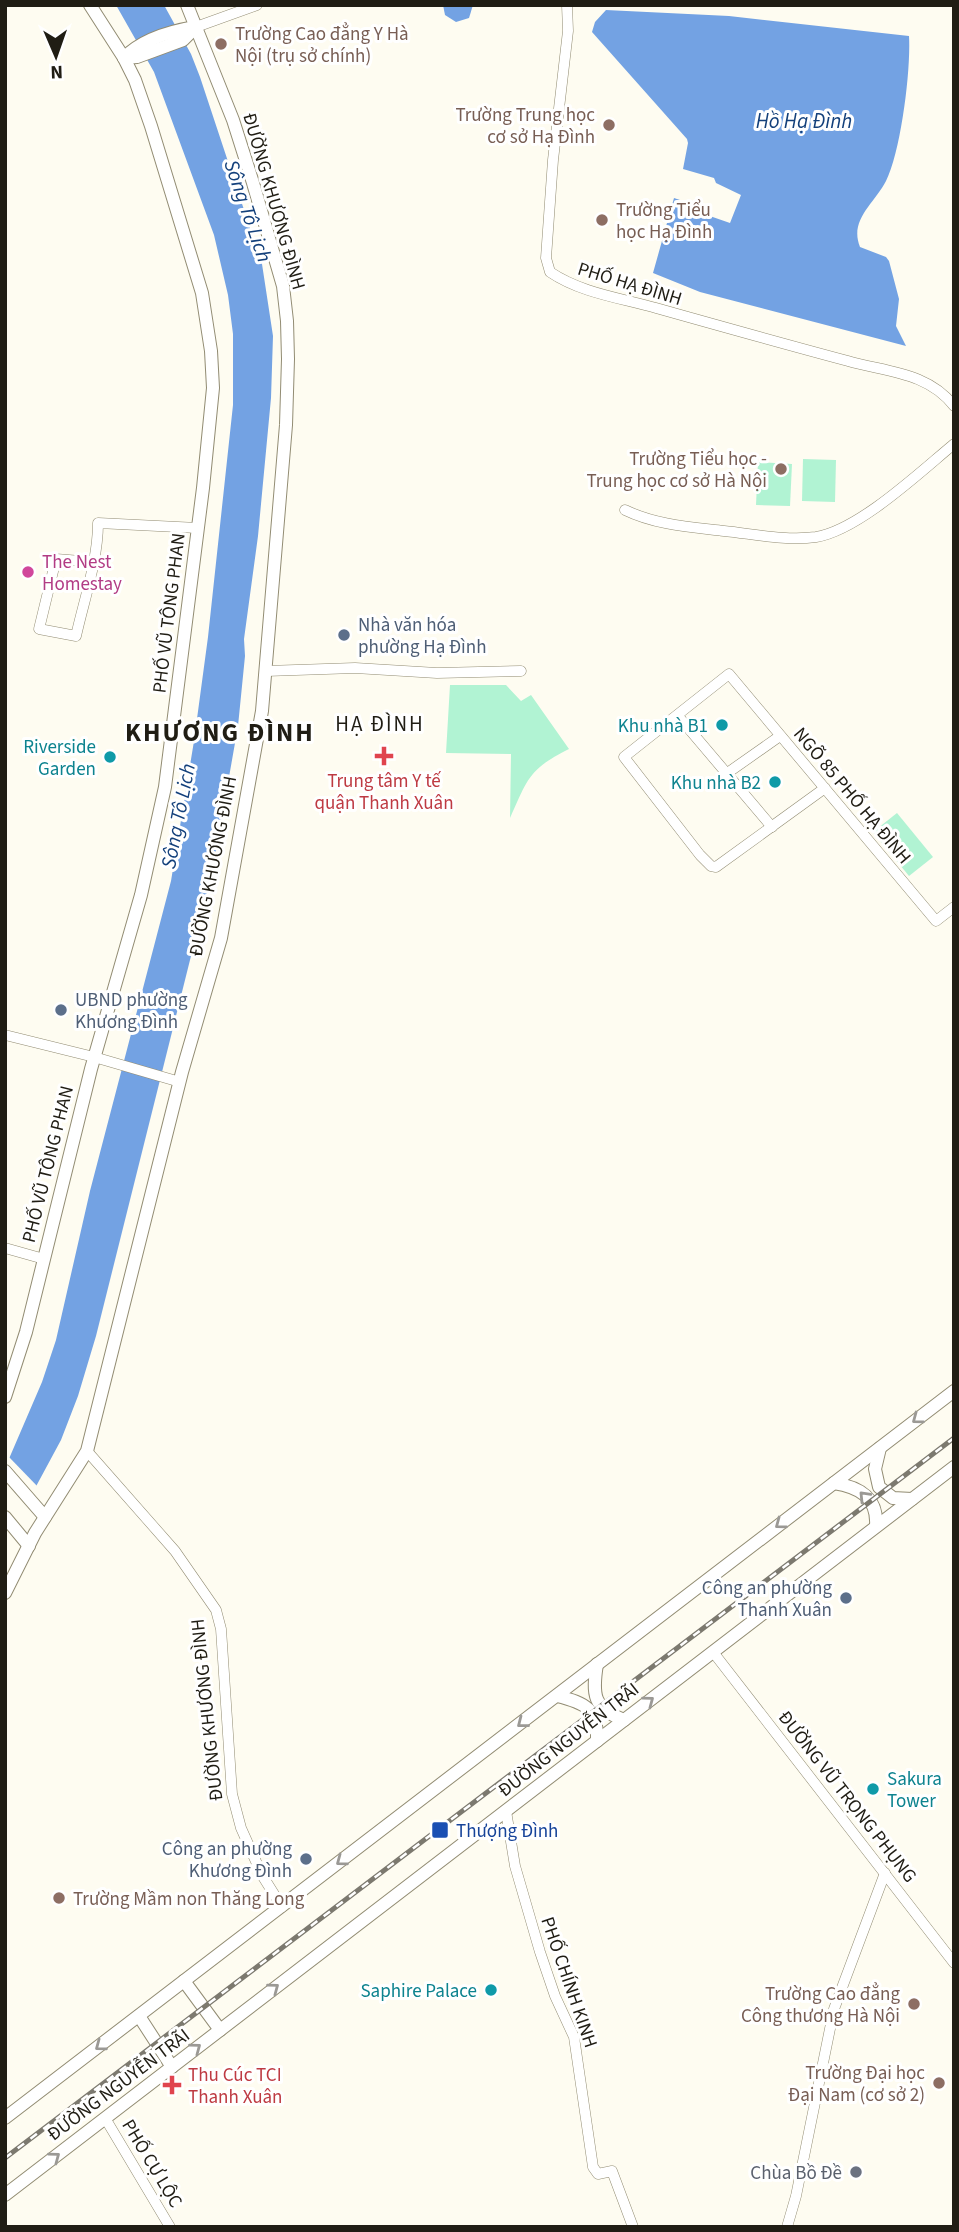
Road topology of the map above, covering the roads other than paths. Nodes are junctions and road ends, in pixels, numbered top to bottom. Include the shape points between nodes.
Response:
1 (90, 5) edge
2 (187, 5) edge
3 (257, 5) edge
4 (567, 5) edge
5 (196, 27) junction
6 (131, 55) junction
7 (954, 406) edge
8 (954, 444) edge
9 (625, 510) dead end
10 (198, 528) junction
11 (93, 562) junction
12 (266, 671) junction
13 (521, 671) dead end
14 (678, 716) junction
15 (780, 736) junction
16 (726, 774) junction
17 (825, 788) junction
18 (772, 827) junction
19 (954, 907) edge
20 (5, 1035) edge
21 (94, 1057) junction
22 (175, 1081) junction
23 (5, 1248) edge
24 (44, 1259) junction
25 (954, 1391) edge
26 (5, 1397) edge
27 (880, 1448) junction
28 (87, 1451) junction
29 (954, 1467) edge
30 (5, 1471) edge
31 (834, 1483) junction
32 (912, 1499) junction
33 (41, 1512) junction
34 (5, 1517) edge
35 (876, 1526) junction
36 (29, 1546) junction
37 (5, 1593) edge
38 (713, 1652) junction
39 (597, 1664) junction
40 (557, 1696) junction
41 (624, 1720) junction
42 (597, 1741) junction
43 (506, 1811) junction
44 (885, 1873) junction
45 (282, 1907) junction
46 (954, 1963) edge
47 (184, 1982) junction
48 (139, 2016) junction
49 (220, 2030) junction
50 (172, 2067) junction
51 (5, 2118) edge
52 (105, 2118) junction
53 (5, 2195) edge
54 (170, 2227) edge
55 (633, 2227) edge
56 (788, 2227) edge

1 - 6 main road, PHỐ VŨ TÔNG PHAN
2 - 5 main road, ĐƯỜNG KHƯƠNG ĐÌNH
3 - 5 street
4 - 7 street, PHỐ HẠ ĐÌNH via 546,258 550,272 580,288 919,377
5 - 6 main road
5 - 12 main road, ĐƯỜNG KHƯƠNG ĐÌNH via 233,120 283,286 286,425
6 - 10 main road, PHỐ VŨ TÔNG PHAN via 208,322 212,398
8 - 9 street via 880,503 817,537 689,527 646,520
10 - 11 street via 99,523
10 - 21 main road, PHỐ VŨ TÔNG PHAN via 165,787 139,902
11 - 11 street via 76,636 39,629 56,559
12 - 13 street
12 - 22 main road, ĐƯỜNG KHƯƠNG ĐÌNH via 221,938
14 - 15 street, NGÕ 85 PHỐ HẠ ĐÌNH via 729,674
14 - 16 street
14 - 18 street via 624,757 700,855 716,867
15 - 16 street
15 - 17 street, NGÕ 85 PHỐ HẠ ĐÌNH
16 - 18 street
17 - 18 street
17 - 19 street, NGÕ 85 PHỐ HẠ ĐÌNH via 936,921
20 - 21 street
21 - 22 street
21 - 24 main road, PHỐ VŨ TÔNG PHAN
22 - 28 main road, ĐƯỜNG KHƯƠNG ĐÌNH
23 - 24 street
24 - 26 main road, PHỐ VŨ TÔNG PHAN
25 -> 27 main road
27 - 31 main road
27 - 32 main road via 875,1469 879,1487 892,1498
28 - 33 main road
28 - 45 street, ĐƯỜNG KHƯƠNG ĐÌNH via 175,1551 216,1610 232,1794 241,1828
29 - 32 main road, ĐƯỜNG NGUYỄN TRÃI
30 - 33 main road
35 -> 31 main road via 875,1509 864,1494
31 -> 39 main road
32 - 35 main road, ĐƯỜNG NGUYỄN TRÃI
33 - 36 main road
34 - 36 main road
35 - 38 main road, ĐƯỜNG NGUYỄN TRÃI
36 - 37 main road
41 -> 38 main road, ĐƯỜNG NGUYỄN TRÃI
38 - 44 street, ĐƯỜNG VŨ TRỌNG PHỤNG
39 - 40 main road
39 - 41 main road via 595,1697 606,1712
40 - 42 main road via 584,1704 596,1719
40 -> 45 main road
41 - 42 main road, ĐƯỜNG NGUYỄN TRÃI
42 - 43 main road, ĐƯỜNG NGUYỄN TRÃI
49 -> 43 main road, ĐƯỜNG NGUYỄN TRÃI
43 - 55 street, PHỐ CHÍNH KINH via 515,1866 540,1952 574,2037 593,2167 598,2174 612,2171
44 - 46 street, ĐƯỜNG VŨ TRỌNG PHỤNG
44 - 56 street via 834,2009
45 - 47 main road
47 - 48 main road
47 - 49 main road
48 - 50 main road
48 -> 51 main road
50 -> 49 main road, ĐƯỜNG NGUYỄN TRÃI
50 - 52 main road, ĐƯỜNG NGUYỄN TRÃI
53 -> 52 main road, ĐƯỜNG NGUYỄN TRÃI
52 - 54 street, PHỐ CỰ LỘC

